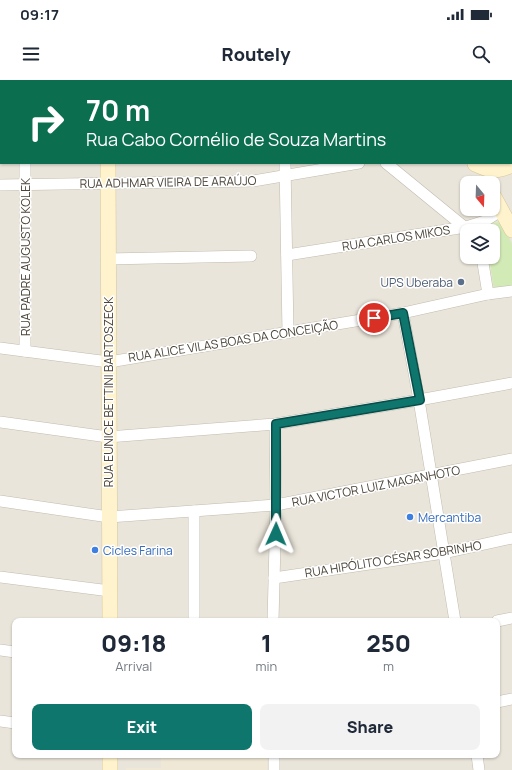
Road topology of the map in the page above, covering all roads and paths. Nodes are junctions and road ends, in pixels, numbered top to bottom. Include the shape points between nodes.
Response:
1 (25, 164) edge
2 (108, 164) edge
3 (285, 164) edge
4 (354, 164) edge
5 (387, 164) edge
6 (476, 164) edge
7 (477, 164) edge
8 (512, 165) edge
9 (285, 176) junction
10 (482, 176) edge
11 (108, 183) junction
12 (25, 184) junction
13 (0, 185) edge
14 (500, 207) edge
15 (502, 210) junction
16 (462, 224) edge
17 (486, 224) edge
18 (460, 230) edge
19 (512, 230) edge
20 (287, 255) junction
21 (251, 256) dead end
22 (107, 259) junction
23 (483, 264) edge
24 (512, 291) edge
25 (488, 294) junction
26 (403, 313) junction
27 (288, 333) junction
28 (0, 348) edge
29 (25, 351) junction
30 (109, 362) junction
31 (512, 383) edge
32 (420, 400) junction
33 (0, 422) edge
34 (276, 424) junction
35 (108, 437) junction
36 (512, 459) edge
37 (432, 475) junction
38 (0, 501) edge
39 (276, 505) junction
40 (194, 511) junction
41 (109, 517) junction
42 (512, 538) edge
43 (444, 553) junction
44 (0, 577) edge
45 (274, 578) junction
46 (110, 592) junction
47 (110, 618) edge
48 (194, 618) edge
49 (273, 618) edge
50 (455, 618) edge
51 (512, 618) edge
52 (500, 620) edge
53 (0, 650) edge
54 (12, 652) edge
55 (512, 699) edge
56 (500, 701) edge
57 (0, 721) edge
58 (12, 723) edge
59 (110, 758) edge
60 (274, 758) edge
61 (477, 758) edge
62 (110, 770) edge
63 (274, 770) edge
64 (479, 770) edge

1 - 12 street, RUA PADRE AUGUSTO KOLEK
2 - 11 street, RUA EUNICE BETTINI BARTOSZECK
3 - 9 street
4 - 9 street, RUA ADHMAR VIEIRA DE ARAÚJO
5 - 16 street
6 - 10 street
7 - 8 street via 487,170 500,170
9 - 11 street, RUA ADHMAR VIEIRA DE ARAÚJO via 253,182
9 - 20 street
11 - 12 street, RUA ADHMAR VIEIRA DE ARAÚJO
11 - 22 street, RUA EUNICE BETTINI BARTOSZECK
12 - 13 street, RUA ADHMAR VIEIRA DE ARAÚJO
12 - 29 street, RUA PADRE AUGUSTO KOLEK
14 - 15 street
15 - 17 street, RUA CARLOS MIKOS
15 - 19 street
18 - 20 street, RUA CARLOS MIKOS
20 - 27 street
21 - 22 street
22 - 30 street, RUA EUNICE BETTINI BARTOSZECK
23 - 25 street
24 - 25 street, RUA ALICE VILAS BOAS DA CONCEIÇÃO
25 - 26 street, RUA ALICE VILAS BOAS DA CONCEIÇÃO
26 - 27 street, RUA ALICE VILAS BOAS DA CONCEIÇÃO
26 - 32 street
27 - 30 street, RUA ALICE VILAS BOAS DA CONCEIÇÃO
28 - 29 street, RUA ALICE VILAS BOAS DA CONCEIÇÃO
29 - 30 street, RUA ALICE VILAS BOAS DA CONCEIÇÃO
30 - 35 street, RUA EUNICE BETTINI BARTOSZECK
31 - 32 street
32 - 34 street
32 - 37 street
33 - 35 street
34 - 35 street
34 - 39 street
35 - 41 street, RUA EUNICE BETTINI BARTOSZECK
36 - 37 street, RUA VICTOR LUIZ MAGANHOTO
37 - 39 street, RUA VICTOR LUIZ MAGANHOTO
37 - 43 street
38 - 41 street, RUA VICTOR LUIZ MAGANHOTO
39 - 40 street, RUA VICTOR LUIZ MAGANHOTO
39 - 45 street
40 - 41 street, RUA VICTOR LUIZ MAGANHOTO
40 - 48 street
41 - 46 street, RUA EUNICE BETTINI BARTOSZECK
42 - 43 street, RUA HIPÓLITO CÉSAR SOBRINHO
43 - 45 street, RUA HIPÓLITO CÉSAR SOBRINHO
43 - 50 street
44 - 46 street
45 - 49 street
46 - 47 street, RUA EUNICE BETTINI BARTOSZECK
51 - 52 street
53 - 54 street
55 - 56 street
57 - 58 street
59 - 62 street
60 - 63 street
61 - 64 street

